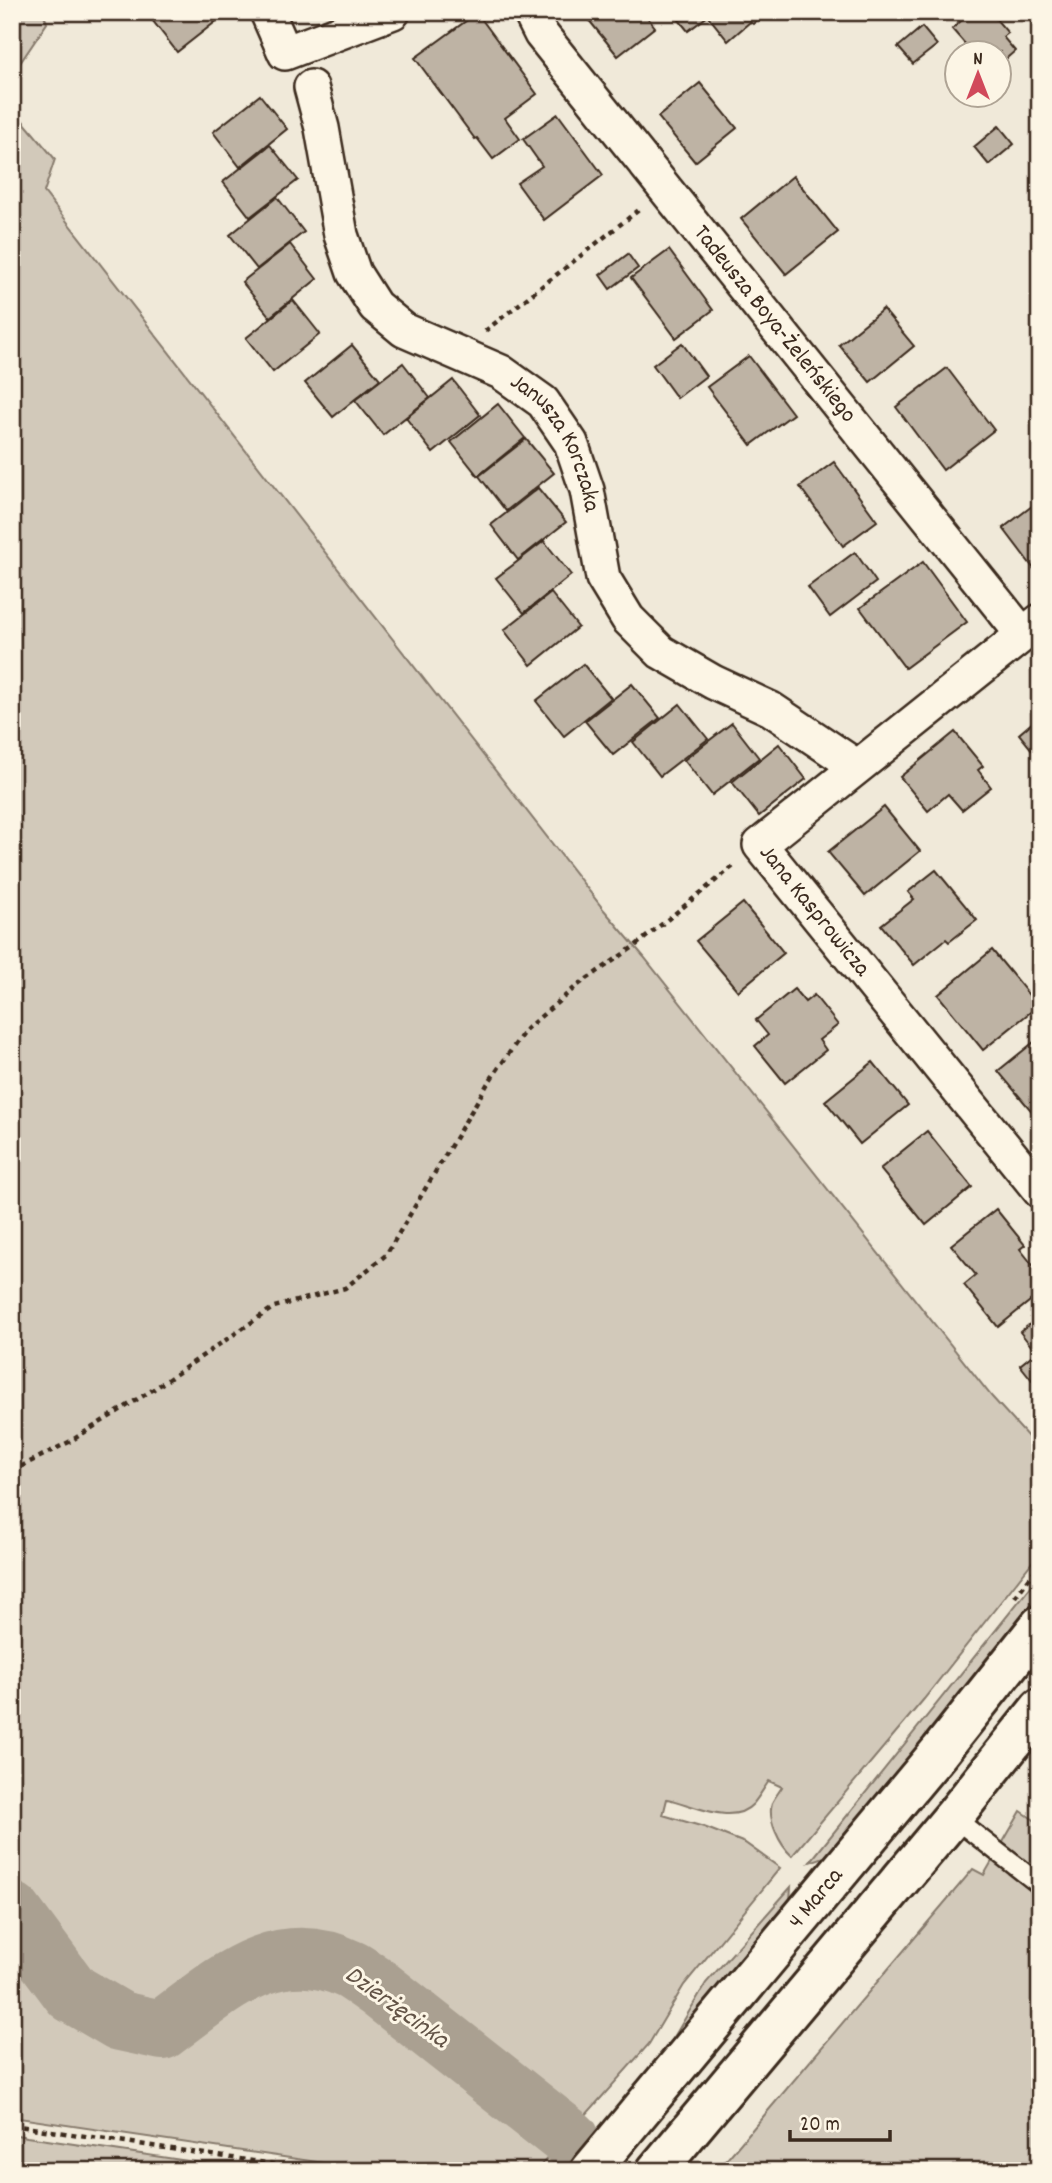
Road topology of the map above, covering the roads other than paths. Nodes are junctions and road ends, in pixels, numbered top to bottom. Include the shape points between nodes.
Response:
1 (267, 12) edge
2 (393, 12) edge
3 (530, 12) edge
4 (311, 87) dead end
5 (1032, 628) edge
6 (856, 766) junction
7 (1040, 1191) edge
8 (1040, 1625) edge
9 (1040, 1709) edge
10 (953, 1817) junction
11 (1040, 1885) edge
12 (590, 2171) edge
13 (656, 2171) edge

1 - 2 street via 285,53
3 - 5 street, Tadeusza Boya-Żeleńskiego via 541,34 665,190
4 - 6 street, Janusza Korczaka via 341,234 354,273 375,306 404,330 501,372 543,402 571,443 587,490 603,578 628,619 661,652 771,709
5 - 6 street, Jana Kasprowicza
6 - 7 street, Jana Kasprowicza via 760,845
8 - 12 main road, 4 Marca
9 - 10 main road
10 - 11 lane
10 - 13 main road

